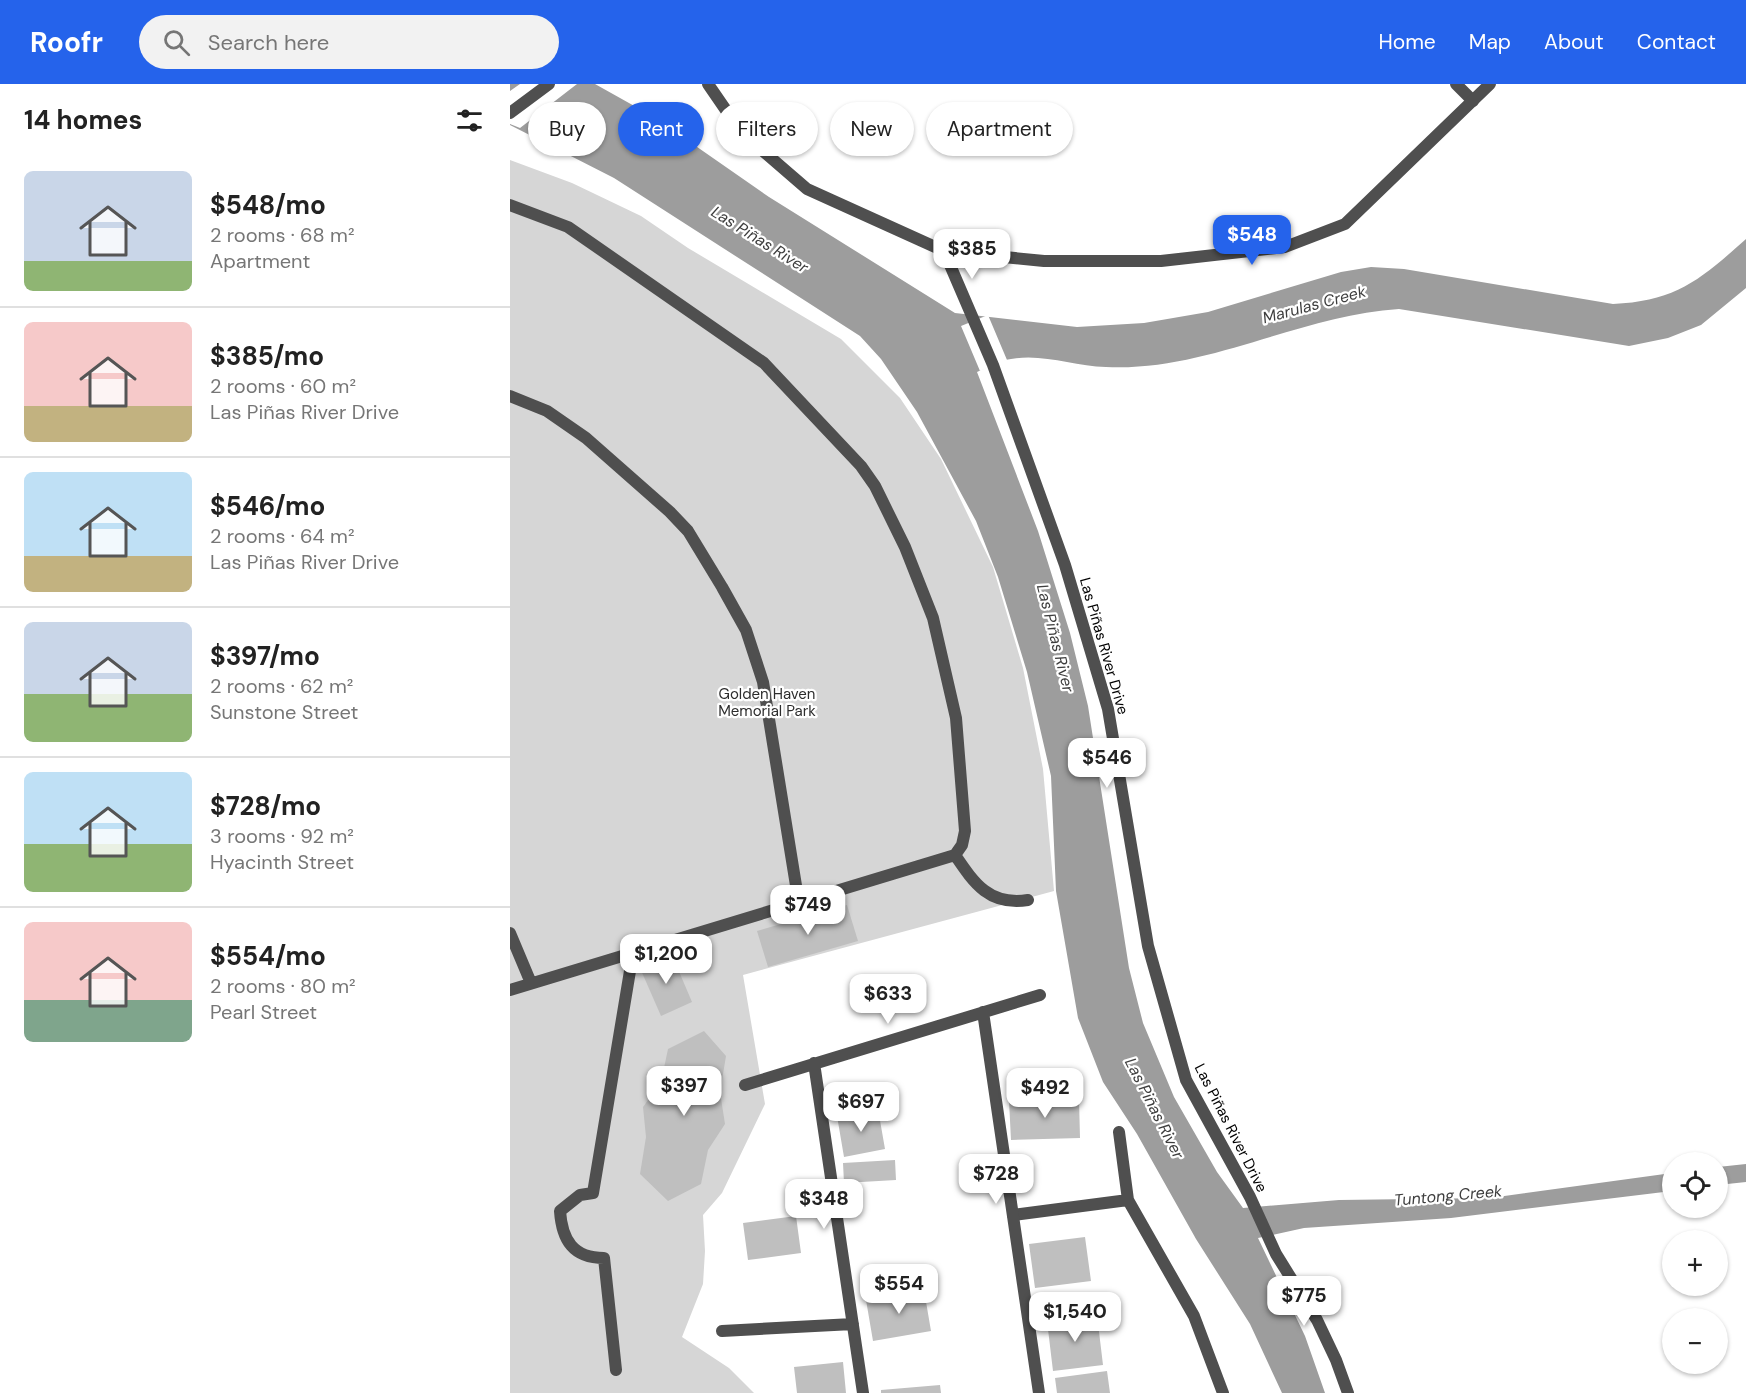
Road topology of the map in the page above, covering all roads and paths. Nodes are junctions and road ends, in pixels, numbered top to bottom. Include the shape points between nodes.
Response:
1 (549, 84) edge
2 (708, 84) edge
3 (1456, 84) edge
4 (1490, 84) edge
5 (1473, 100) junction
6 (510, 113) edge
7 (510, 205) edge
8 (944, 251) junction
9 (510, 396) edge
10 (955, 855) junction
11 (1028, 900) dead end
12 (799, 904) junction
13 (510, 933) edge
14 (633, 953) junction
15 (531, 983) junction
16 (510, 990) edge
17 (1040, 995) dead end
18 (983, 1012) junction
19 (814, 1064) junction
20 (745, 1084) dead end
21 (1119, 1132) dead end
22 (1128, 1200) junction
23 (1012, 1215) junction
24 (853, 1324) junction
25 (722, 1331) dead end
26 (616, 1370) dead end
27 (863, 1393) edge
28 (1039, 1393) edge
29 (1223, 1393) edge
30 (1348, 1393) edge

1 - 6 street
2 - 8 street via 741,132 807,189
3 - 5 street
4 - 5 street
5 - 8 street via 1345,224 1285,247 1150,261 1044,261
7 - 10 street via 568,227 764,363 861,466 875,486 909,557 942,653 956,718 965,831
8 - 30 street, Las Piñas River Drive via 993,365 1065,565 1108,709 1148,946 1186,1080 1250,1197 1276,1254 1317,1320
9 - 12 street via 547,411 586,438 670,512 688,531 722,587 746,630 763,682
10 - 11 street via 982,890 1005,900
10 - 12 street
12 - 14 street
13 - 15 street
14 - 15 street
14 - 26 street via 593,1193 580,1195 560,1211 565,1240 577,1254 604,1258
15 - 16 street
17 - 18 street
18 - 19 street
18 - 23 street
19 - 20 street
19 - 24 street
21 - 22 street
22 - 23 street
22 - 29 street via 1194,1316
23 - 28 street
24 - 25 street
24 - 27 street

